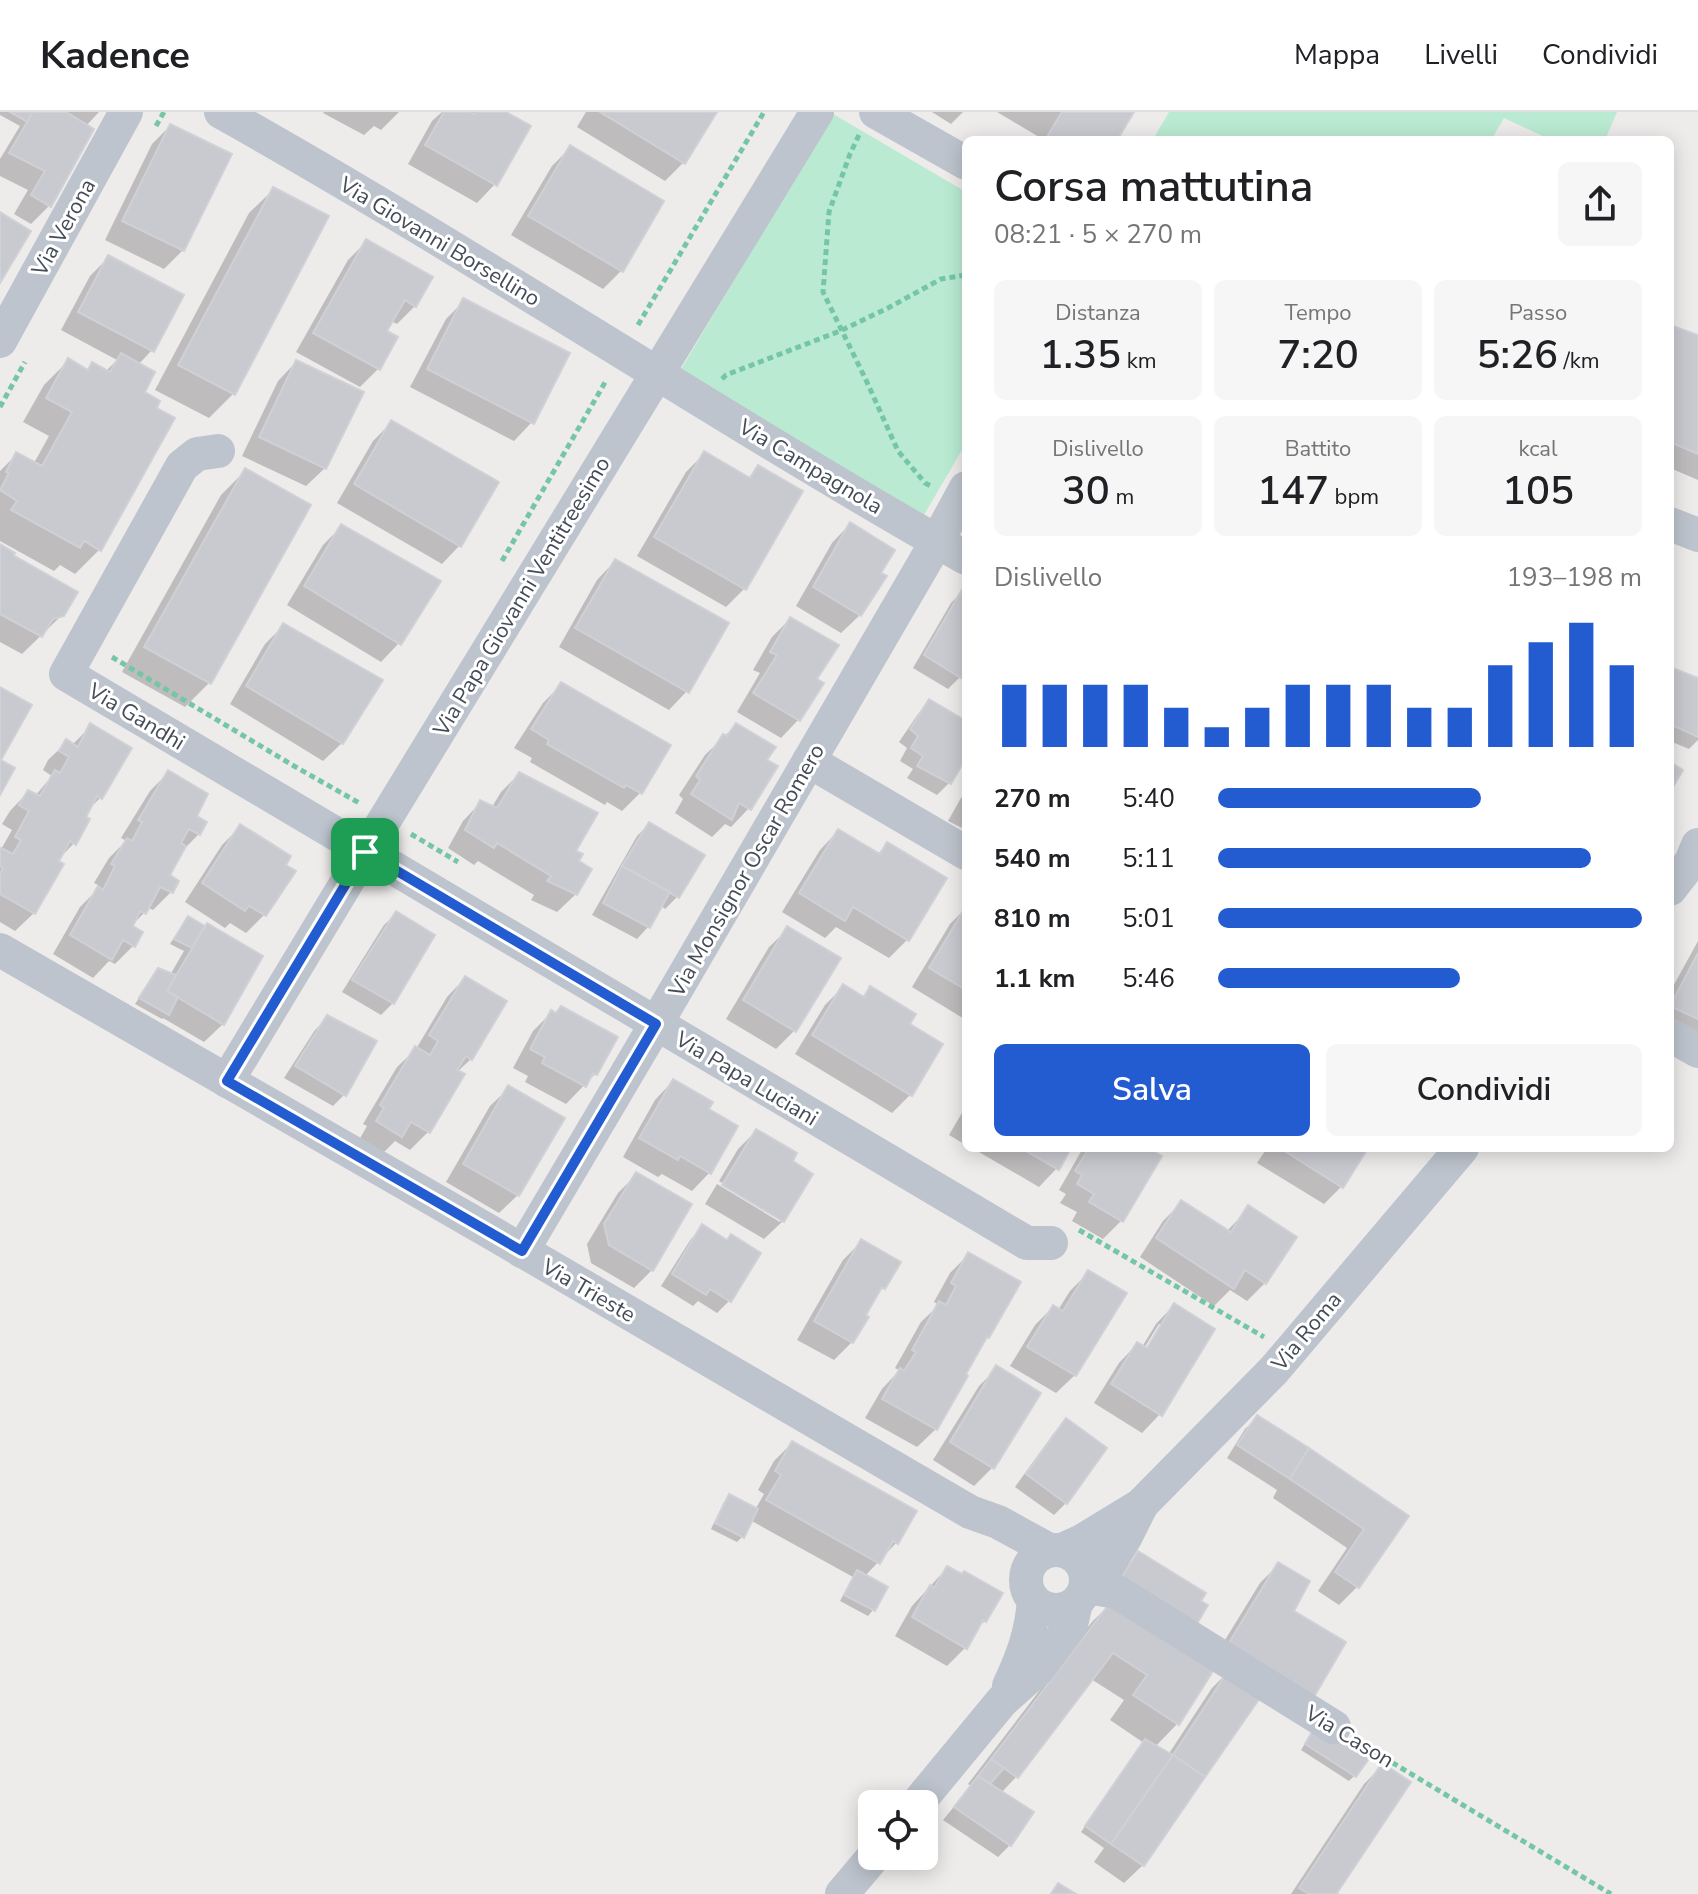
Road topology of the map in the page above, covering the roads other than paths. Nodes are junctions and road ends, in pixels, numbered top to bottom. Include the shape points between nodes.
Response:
1 (126, 112) edge
2 (221, 112) edge
3 (817, 112) edge
4 (870, 119) edge
5 (962, 161) edge
6 (0, 341) edge
7 (657, 373) junction
8 (218, 451) dead end
9 (962, 495) edge
10 (1674, 526) edge
11 (1698, 535) edge
12 (952, 550) edge
13 (809, 761) junction
14 (1698, 845) edge
15 (962, 851) edge
16 (365, 852) junction
17 (1674, 884) edge
18 (0, 950) edge
19 (656, 1024) junction
20 (1674, 1037) edge
21 (1698, 1051) edge
22 (227, 1081) junction
23 (1459, 1152) edge
24 (1049, 1243) road end
25 (522, 1251) junction
26 (1141, 1505) junction
27 (970, 1512) junction
28 (1056, 1550) junction
29 (1030, 1589) junction
30 (1083, 1591) junction
31 (1002, 1701) junction
32 (1334, 1727) road end
33 (929, 1790) edge
34 (862, 1870) edge
35 (842, 1894) edge

1 - 6 street, Via Verona
2 - 7 street, Via Giovanni Borsellino
3 - 7 street, Via Papa Giovanni Ventitreesimo
4 - 5 street
7 - 12 street, Via Campagnola
7 - 16 street, Via Papa Giovanni Ventitreesimo
8 - 16 street, Via Gandhi via 197,454 182,466 66,674
9 - 12 street, Via Monsignor Oscar Romero
10 - 11 street
12 - 13 street, Via Monsignor Oscar Romero
13 - 15 street
13 - 19 street, Via Monsignor Oscar Romero
14 - 17 street
16 - 19 street, Via Papa Luciani
16 - 22 street, Via Papa Giovanni Ventitreesimo
18 - 22 street, Via Trieste
19 - 24 street, Via Papa Luciani via 1027,1243
19 - 25 street, Via Monsignor Oscar Romero
20 - 21 street
22 - 25 street, Via Trieste
23 - 26 street, Via Roma via 1274,1370
25 - 27 street, Via Trieste
26 - 28 street, Via Roma
26 - 30 street, Via Roma via 1105,1569
27 - 28 street, Via Trieste
27 - 29 street, Via Trieste
28 - 29 street via 1029,1565
28 - 30 street via 1081,1561 1086,1572
29 - 30 street via 1044,1608 1055,1610 1066,1609
29 - 31 street via 1031,1630
30 - 31 street via 1071,1625 1038,1669
30 - 32 street, Via Cason via 1117,1592
31 - 33 street
34 - 35 street

